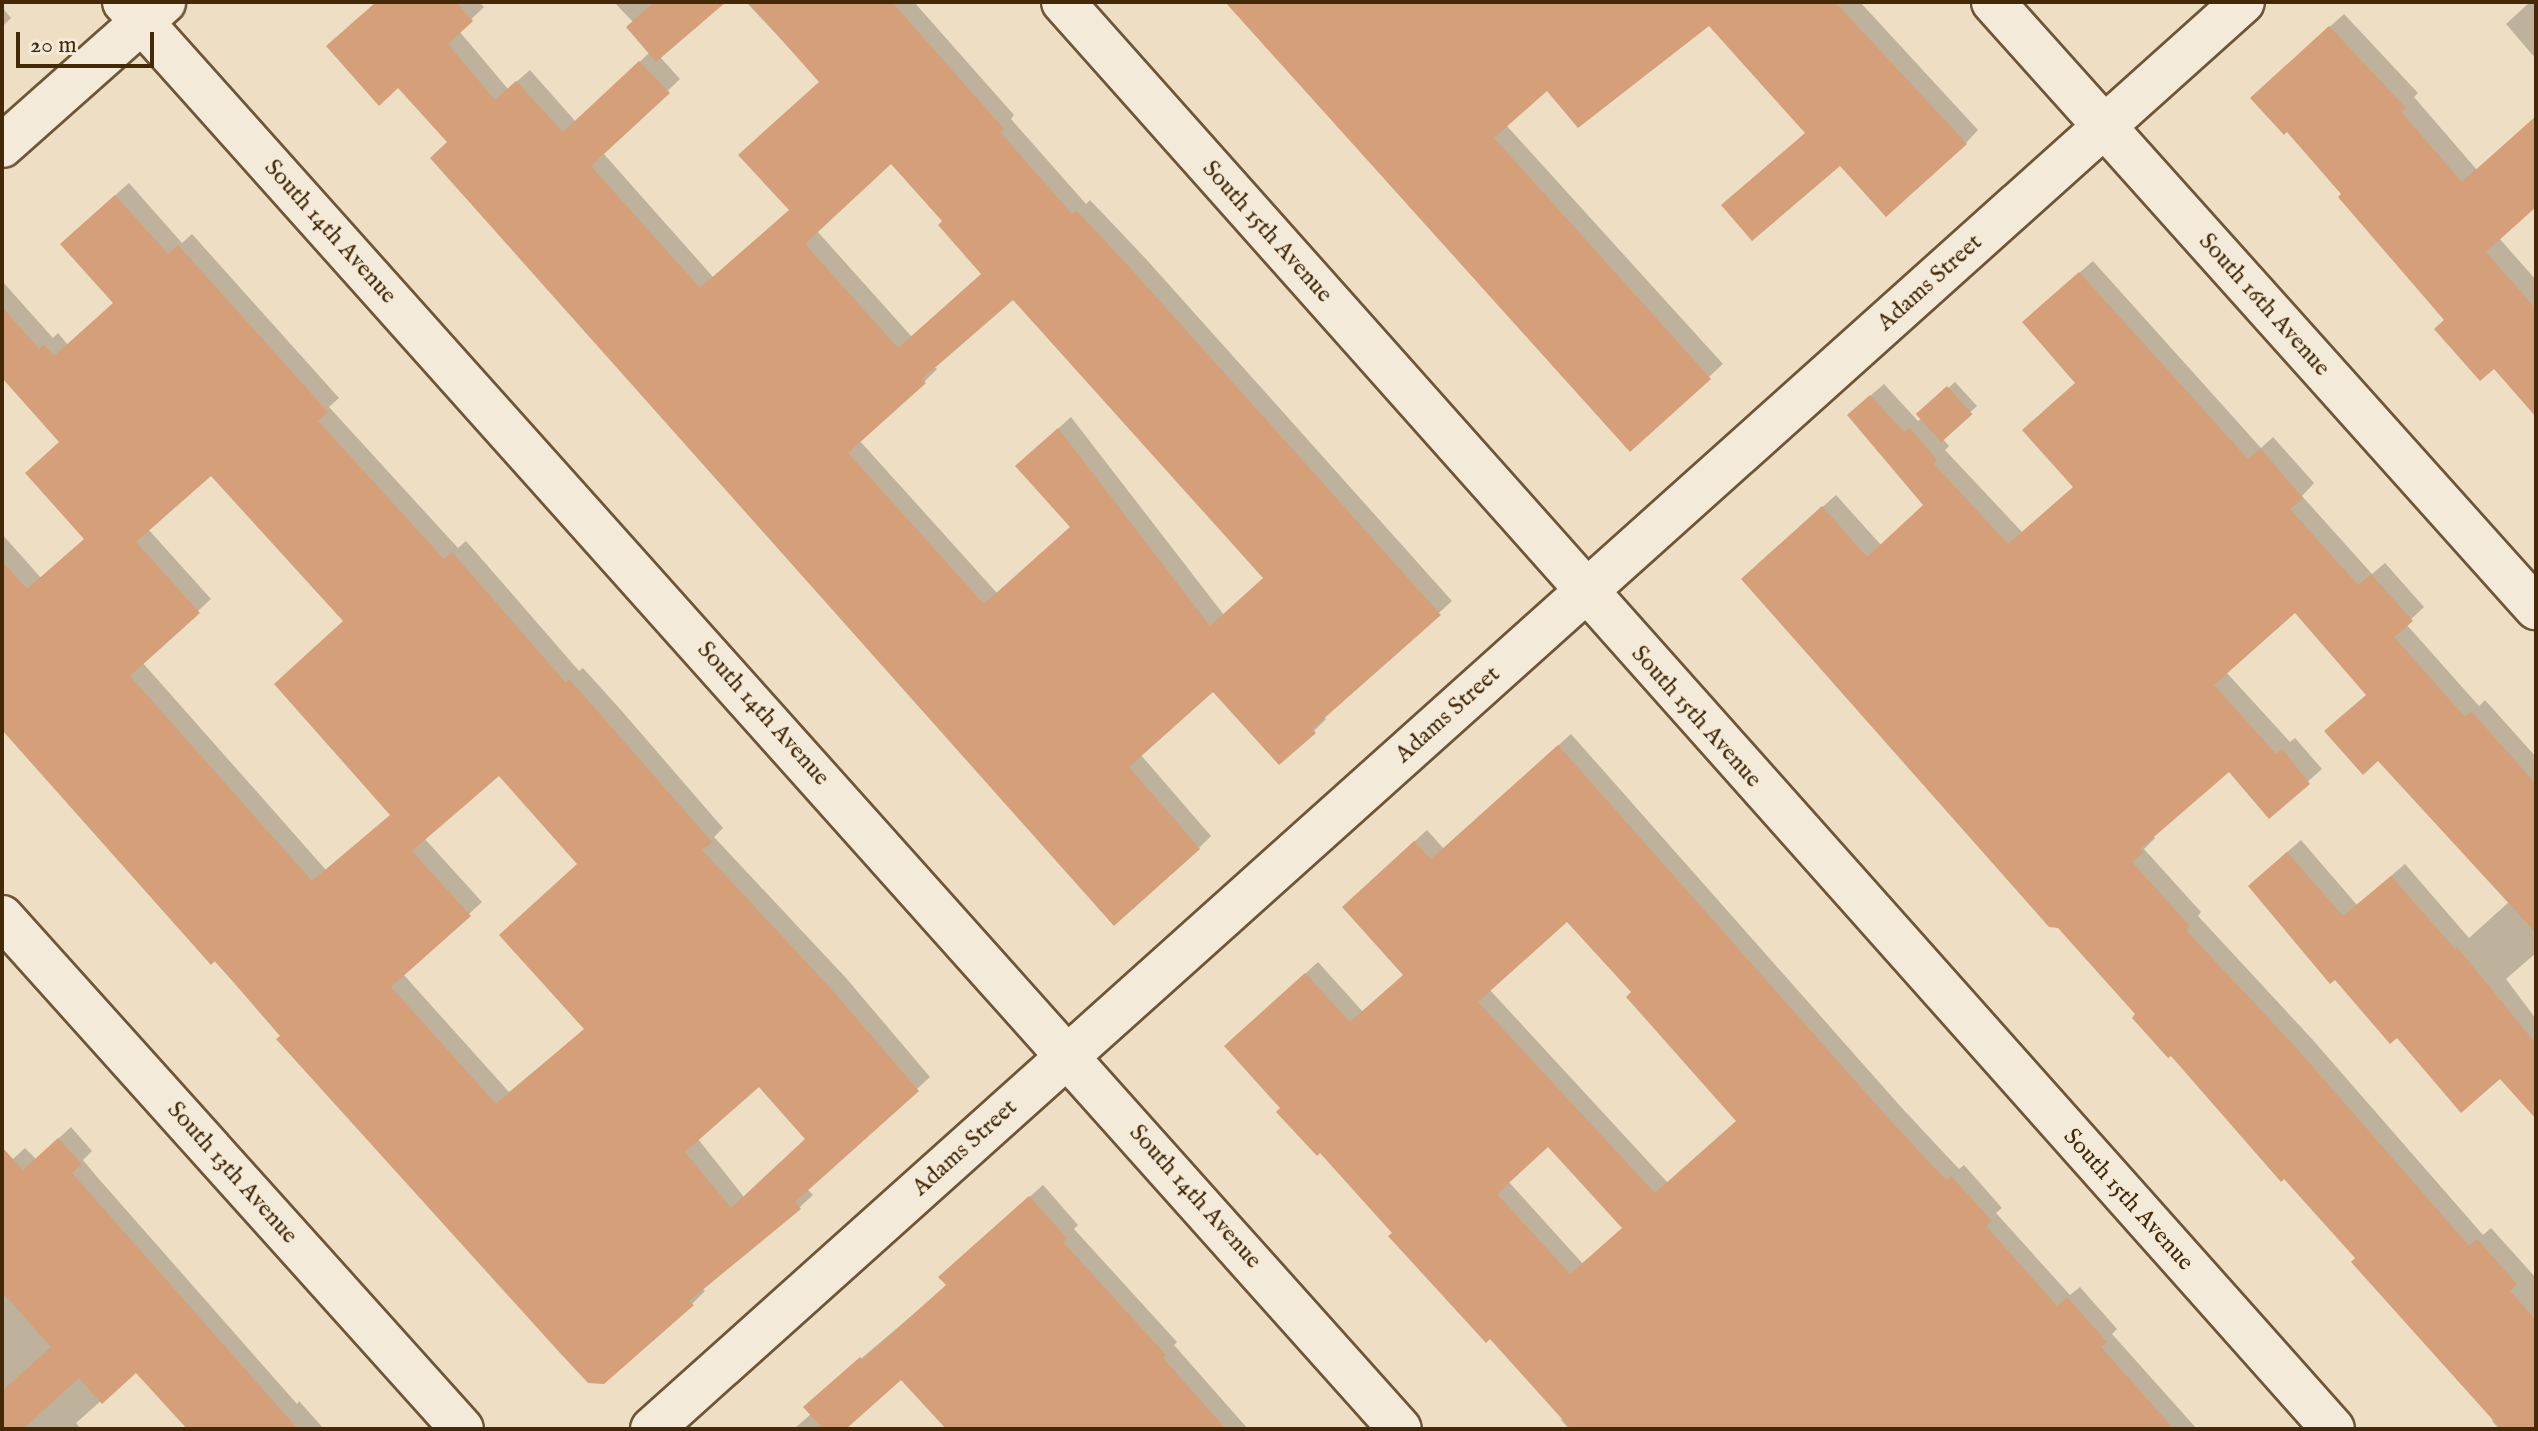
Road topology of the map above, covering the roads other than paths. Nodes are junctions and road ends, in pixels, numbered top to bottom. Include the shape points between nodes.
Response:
1 (1063, 2) edge
2 (1993, 2) edge
3 (2243, 2) edge
4 (143, 9) edge
5 (2104, 127) junction
6 (2, 146) edge
7 (1585, 592) junction
8 (2536, 608) edge
9 (2, 917) edge
10 (1069, 1055) junction
11 (462, 1429) edge
12 (652, 1429) edge
13 (1400, 1429) edge
14 (2333, 1429) edge

1 - 7 street, South 15th Avenue
2 - 5 street, South 16th Avenue
3 - 5 street, Adams Street
4 - 6 street
4 - 10 street, South 14th Avenue
5 - 7 street, Adams Street
5 - 8 street, South 16th Avenue
7 - 10 street, Adams Street
7 - 14 street, South 15th Avenue
9 - 11 street, South 13th Avenue
10 - 12 street, Adams Street
10 - 13 street, South 14th Avenue

